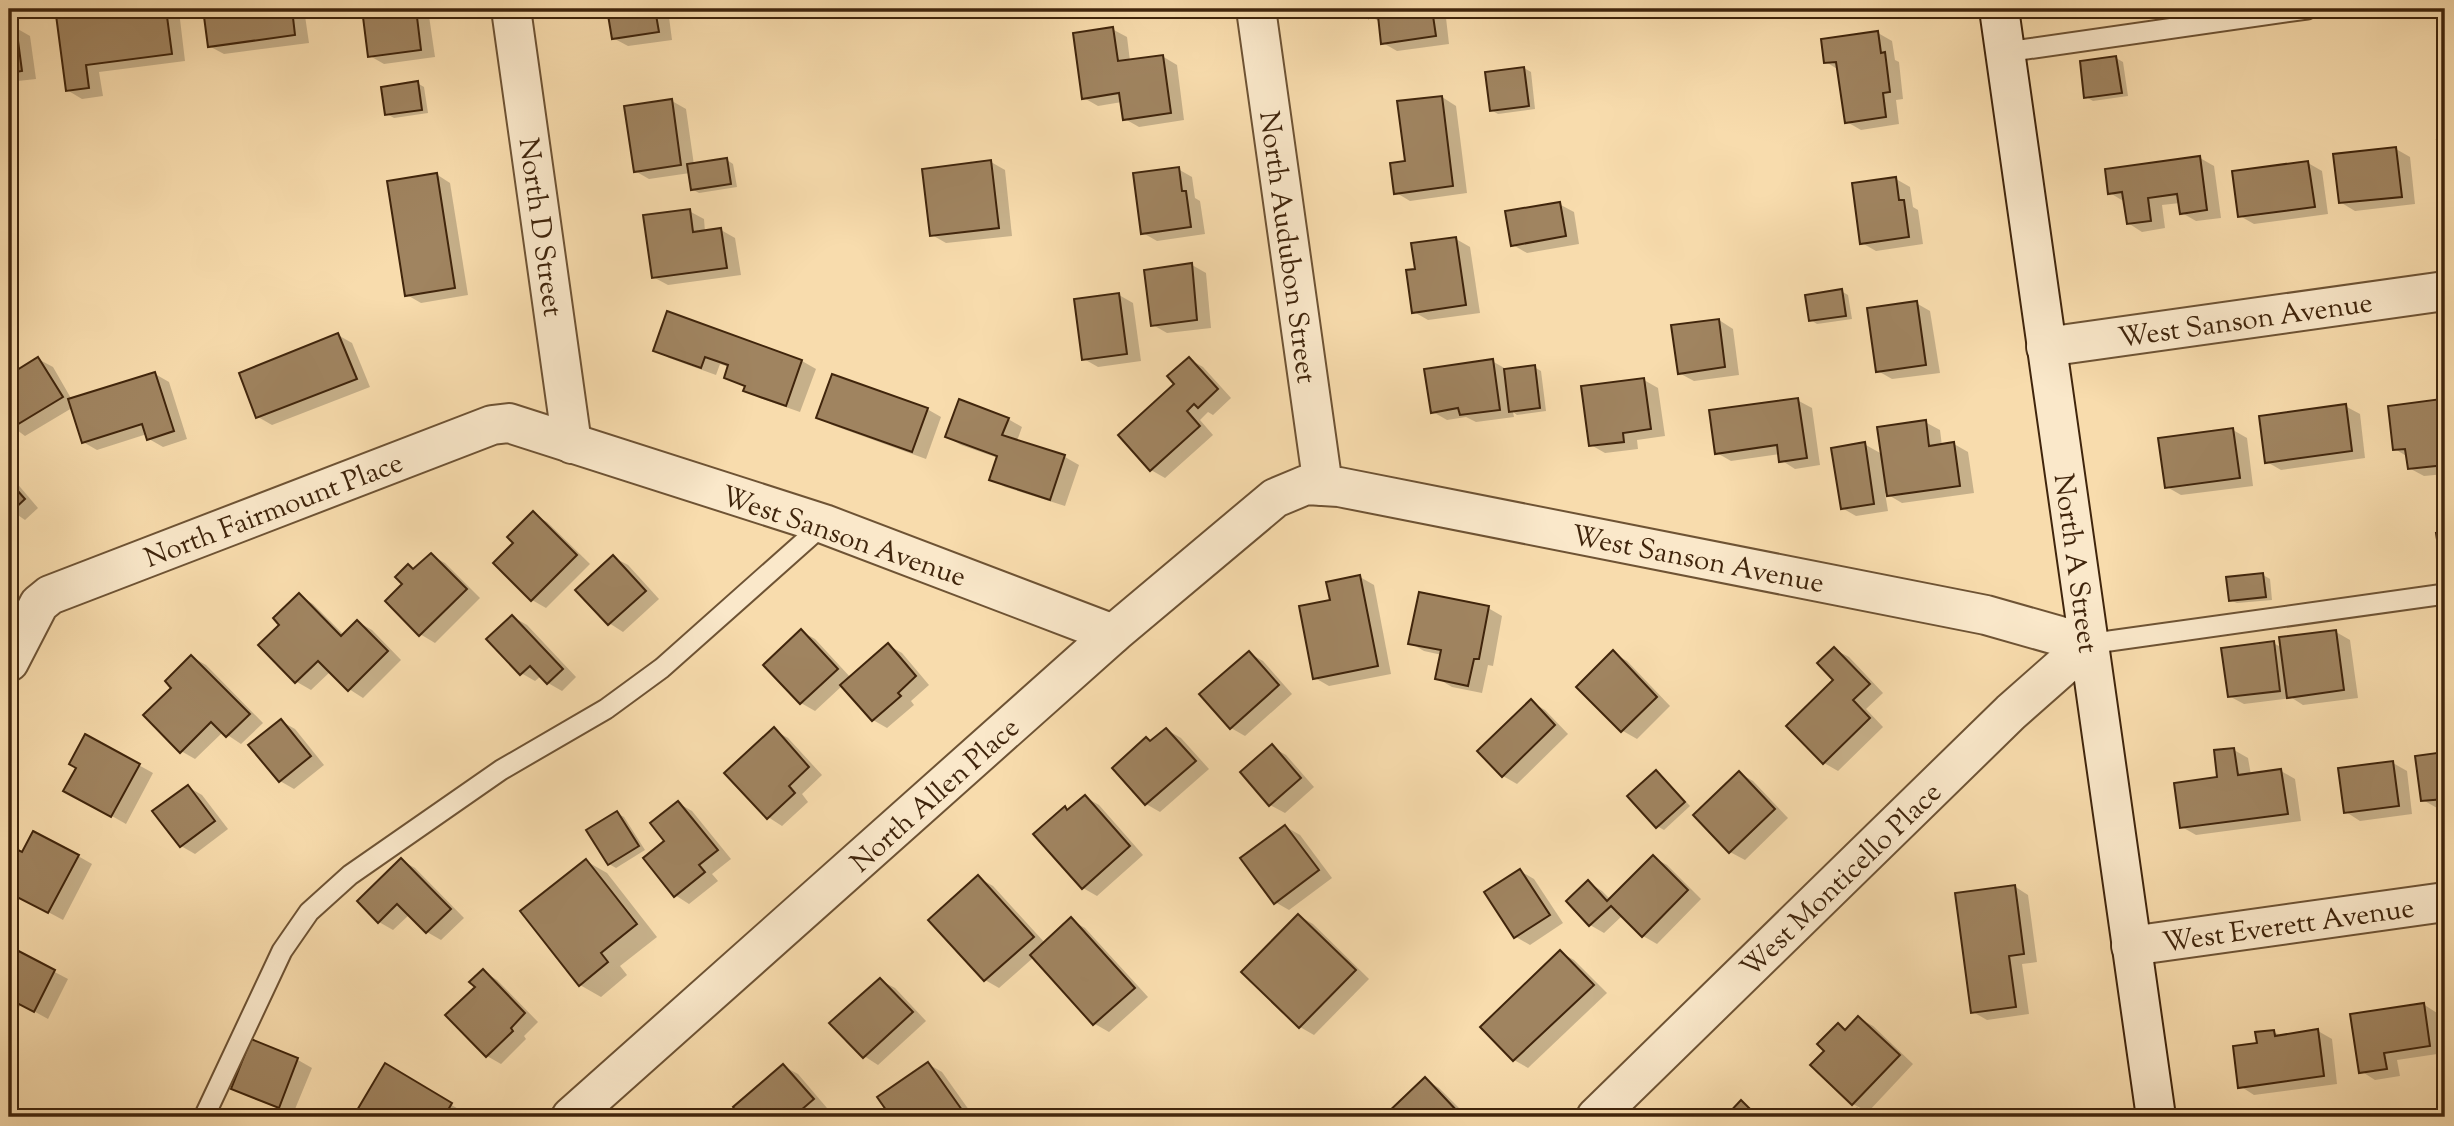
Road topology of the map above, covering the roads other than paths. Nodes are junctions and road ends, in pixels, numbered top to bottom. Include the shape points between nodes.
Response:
1 (511, 9) edge
2 (1256, 9) edge
3 (1999, 9) edge
4 (2306, 9) edge
5 (2006, 52) junction
6 (2445, 291) edge
7 (2046, 347) junction
8 (572, 444) junction
9 (1314, 486) junction
10 (824, 524) junction
11 (2445, 594) edge
12 (1113, 634) junction
13 (2088, 644) junction
14 (9, 662) edge
15 (2445, 902) edge
16 (2131, 946) junction
17 (2150, 1113) edge
18 (205, 1117) edge
19 (571, 1117) edge
20 (1595, 1117) edge

1 - 8 street, North D Street
2 - 9 street, North Audubon Street
3 - 5 street, North A Street
4 - 5 lane
5 - 7 street, North A Street
6 - 7 street, West Sanson Avenue
7 - 13 street, North A Street
8 - 10 street, West Sanson Avenue
8 - 14 street, North Fairmount Place via 509,423 492,425 50,595 39,604
9 - 12 street, North Allen Place via 1275,498
9 - 13 street, West Sanson Avenue via 1339,487 1972,612
10 - 12 street, West Sanson Avenue
10 - 18 lane via 662,668 606,709 501,770 349,876 309,912 282,951
11 - 13 lane
12 - 19 street, North Allen Place
13 - 16 street, North A Street
13 - 20 street, West Monticello Place via 2011,712
15 - 16 street, West Everett Avenue
16 - 17 street, North A Street

